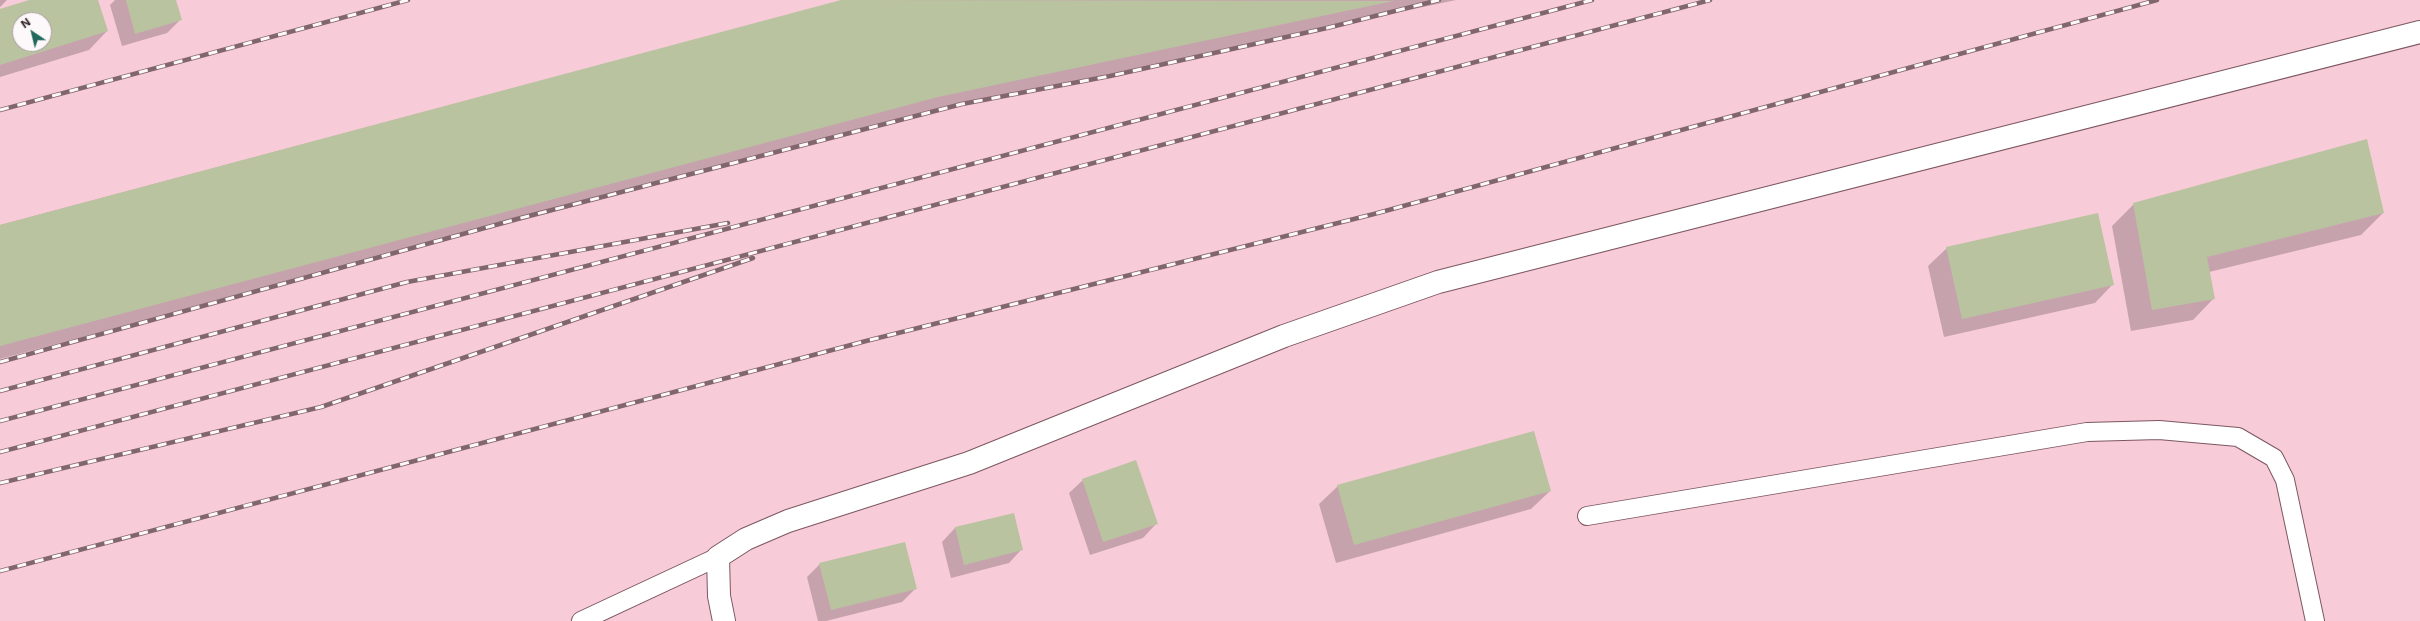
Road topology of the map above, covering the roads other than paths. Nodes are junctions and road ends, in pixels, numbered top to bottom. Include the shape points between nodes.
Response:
1 (2420, 32) edge
2 (1587, 516) dead end
3 (718, 557) junction
4 (581, 621) edge
5 (724, 621) edge
6 (2315, 621) edge

1 - 3 street via 1438,282 1284,336 969,463 788,521 746,539
2 - 6 lane via 2087,432 2159,430 2238,436 2274,458 2285,480
3 - 4 lane
3 - 5 street via 719,596

